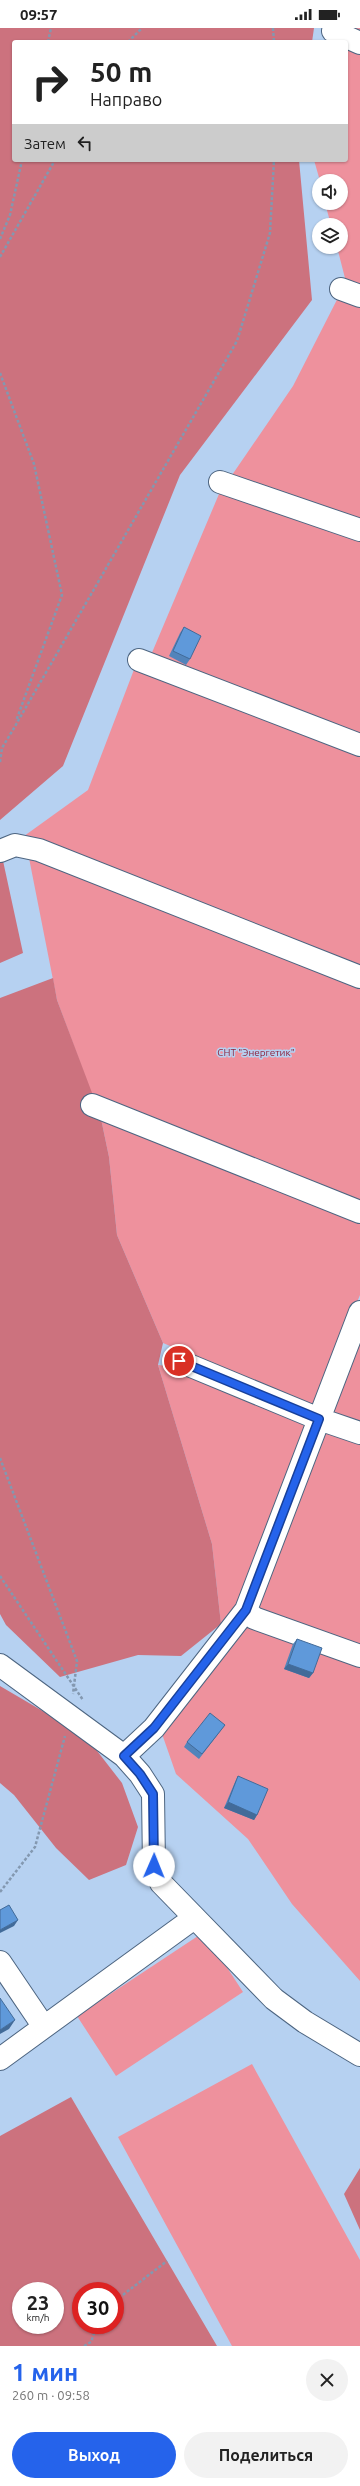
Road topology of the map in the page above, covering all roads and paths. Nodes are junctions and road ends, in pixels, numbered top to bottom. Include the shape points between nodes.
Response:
1 (51, 28) edge
2 (142, 28) edge
3 (273, 28) edge
4 (333, 31) dead end
5 (48, 40) edge
6 (130, 40) edge
7 (274, 40) edge
8 (360, 43) edge
9 (22, 162) edge
10 (55, 162) edge
11 (274, 162) edge
12 (0, 239) edge
13 (0, 257) edge
14 (0, 373) edge
15 (220, 482) dead end
16 (360, 530) edge
17 (140, 660) dead end
18 (14, 728) junction
19 (360, 745) edge
20 (0, 762) edge
21 (0, 851) edge
22 (360, 977) edge
23 (92, 1105) dead end
24 (360, 1212) edge
25 (360, 1312) edge
26 (179, 1361) dead end
27 (319, 1419) junction
28 (360, 1433) edge
29 (0, 1576) edge
30 (246, 1610) junction
31 (360, 1656) edge
32 (0, 1665) edge
33 (88, 1706) dead end
34 (124, 1756) junction
35 (194, 1918) junction
36 (0, 1962) edge
37 (44, 2027) junction
38 (360, 2055) edge
39 (0, 2059) edge
40 (167, 2261) dead end
41 (124, 2294) edge
42 (93, 2334) edge
43 (84, 2346) edge

1 - 5 path
2 - 6 path
3 - 7 path
4 - 8 street
9 - 12 path via 10,215
10 - 13 path
11 - 18 path via 270,233 237,341
14 - 18 path via 34,464 62,596
15 - 16 street
17 - 19 street
18 - 20 path via 2,748
21 - 22 street via 15,845 39,850
23 - 24 street
25 - 27 street
26 - 27 street
27 - 28 street
27 - 30 street
29 - 33 path
30 - 31 street via 254,1618
30 - 34 street via 154,1728
32 - 34 street
34 - 35 street via 153,1794 154,1866 161,1883
35 - 37 street
35 - 38 street via 274,1998 305,2022
36 - 37 street
37 - 39 street
40 - 41 path
42 - 43 path via 90,2342

